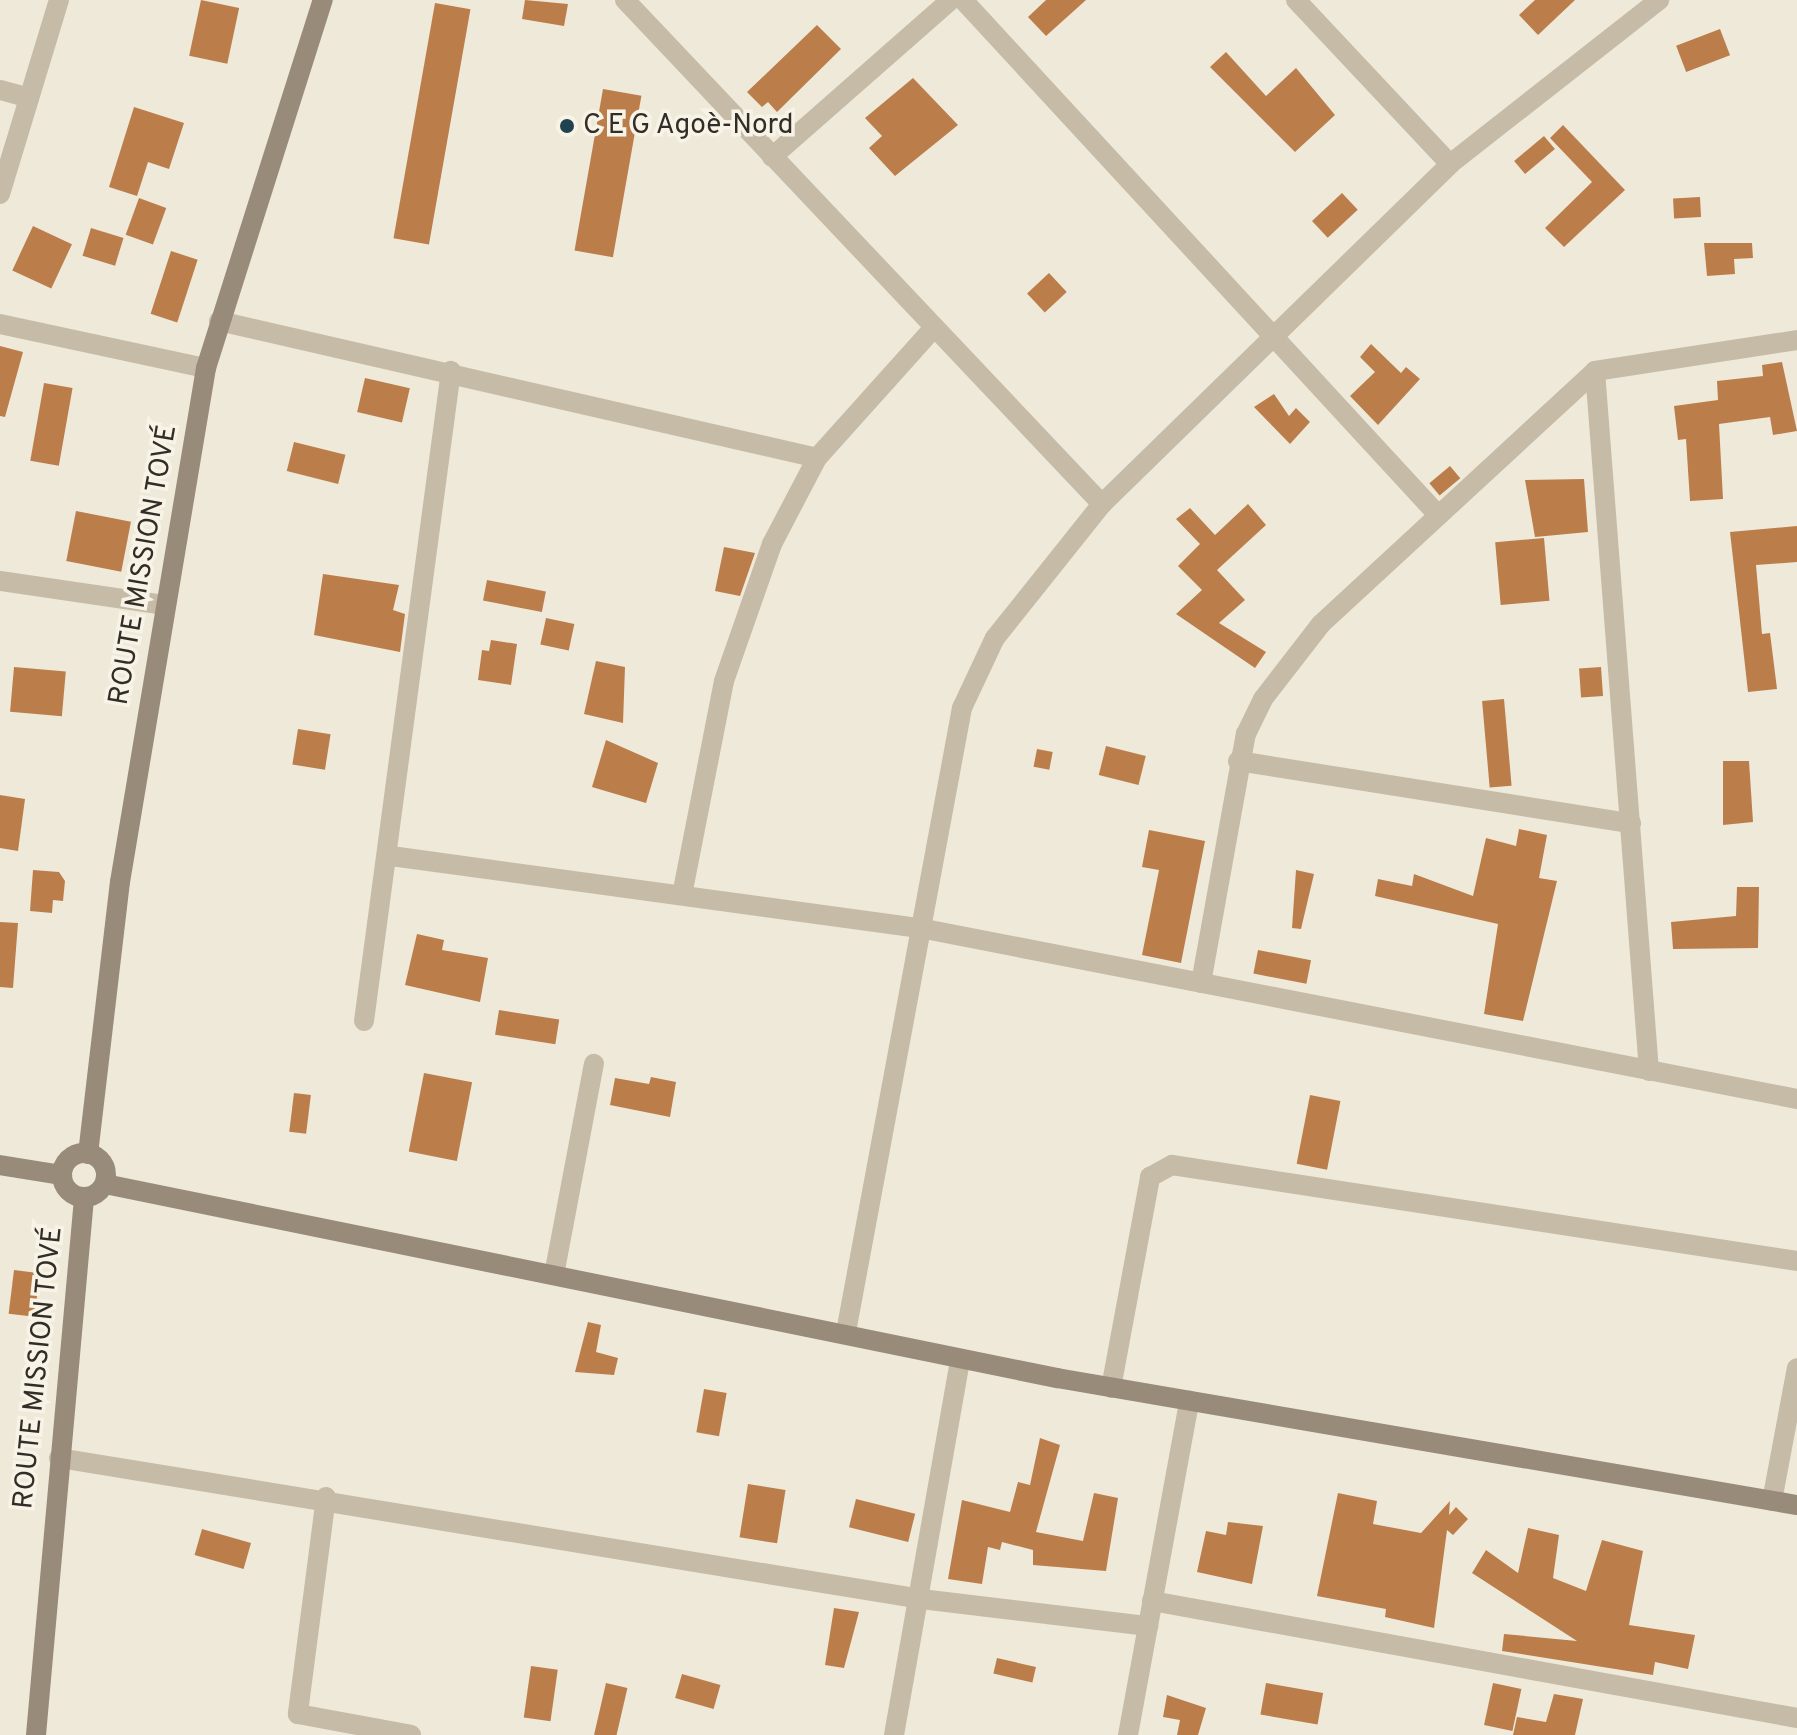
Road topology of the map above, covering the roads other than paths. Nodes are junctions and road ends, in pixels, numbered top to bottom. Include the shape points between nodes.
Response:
1 (59, 0) edge
2 (323, 0) edge
3 (625, 0) edge
4 (951, 0) edge
5 (963, 0) edge
6 (1296, 0) edge
7 (1659, 0) edge
8 (0, 90) edge
9 (29, 98) junction
10 (772, 157) junction
11 (1450, 164) junction
12 (0, 194) edge
13 (219, 321) junction
14 (0, 324) edge
15 (931, 331) junction
16 (1274, 338) junction
17 (1797, 340) edge
18 (206, 368) junction
19 (451, 371) junction
20 (1595, 371) junction
21 (817, 458) junction
22 (1102, 504) junction
23 (1438, 515) junction
24 (0, 581) edge
25 (165, 605) junction
26 (1238, 761) junction
27 (1631, 823) junction
28 (391, 856) junction
29 (683, 890) junction
30 (925, 929) junction
31 (1201, 983) junction
32 (364, 1021) dead end
33 (594, 1064) dead end
34 (1649, 1071) junction
35 (1797, 1099) edge
36 (88, 1154) junction
37 (0, 1165) edge
38 (62, 1175) junction
39 (105, 1184) junction
40 (84, 1198) junction
41 (1797, 1261) edge
42 (554, 1275) junction
43 (846, 1332) junction
44 (960, 1359) junction
45 (1797, 1368) edge
46 (1111, 1388) junction
47 (1189, 1401) junction
48 (59, 1458) junction
49 (326, 1497) junction
50 (1772, 1501) junction
51 (1797, 1505) edge
52 (921, 1599) junction
53 (1152, 1601) junction
54 (1148, 1626) junction
55 (298, 1714) junction
56 (1797, 1718) edge
57 (36, 1735) edge
58 (291, 1735) edge
59 (411, 1735) edge
60 (894, 1735) edge
61 (1128, 1735) edge

1 - 9 street
2 - 13 street, ROUTE MISSION TOVÉ
3 - 10 street
4 - 10 street
5 - 16 street
6 - 11 street
7 - 11 street
8 - 9 street
9 - 12 street
10 - 15 street
11 - 16 street
13 - 18 street, ROUTE MISSION TOVÉ
13 - 19 street
14 - 18 street
15 - 21 street
15 - 22 street
16 - 22 street
16 - 23 street
17 - 20 street
18 - 25 street, ROUTE MISSION TOVÉ
19 - 21 street
19 - 28 street
20 - 23 street
20 - 27 street
21 - 29 street via 772,544 724,681
22 - 30 street via 995,638 962,708
23 - 26 street via 1292,655 1263,699
24 - 25 street
25 - 36 street, ROUTE MISSION TOVÉ via 120,882
26 - 27 street
26 - 31 street
27 - 34 street
28 - 29 street
28 - 32 street
29 - 30 street
30 - 31 street
30 - 43 street
31 - 34 street
33 - 42 street
34 - 35 street
36 - 38 street via 68,1160
36 - 39 street via 105,1167
37 - 38 street
38 - 40 street via 68,1191
39 - 40 street
39 - 42 street
40 - 48 street, ROUTE MISSION TOVÉ
41 - 46 street via 1172,1165 1150,1177
42 - 43 street
43 - 44 street
44 - 46 street
44 - 52 street
45 - 50 street
46 - 47 street
47 - 50 street
47 - 53 street
48 - 49 street
48 - 57 street, ROUTE MISSION TOVÉ
49 - 52 street
49 - 55 street
50 - 51 street
52 - 54 street
52 - 60 street
53 - 54 street
53 - 56 street
54 - 61 street
55 - 58 street
55 - 59 street

